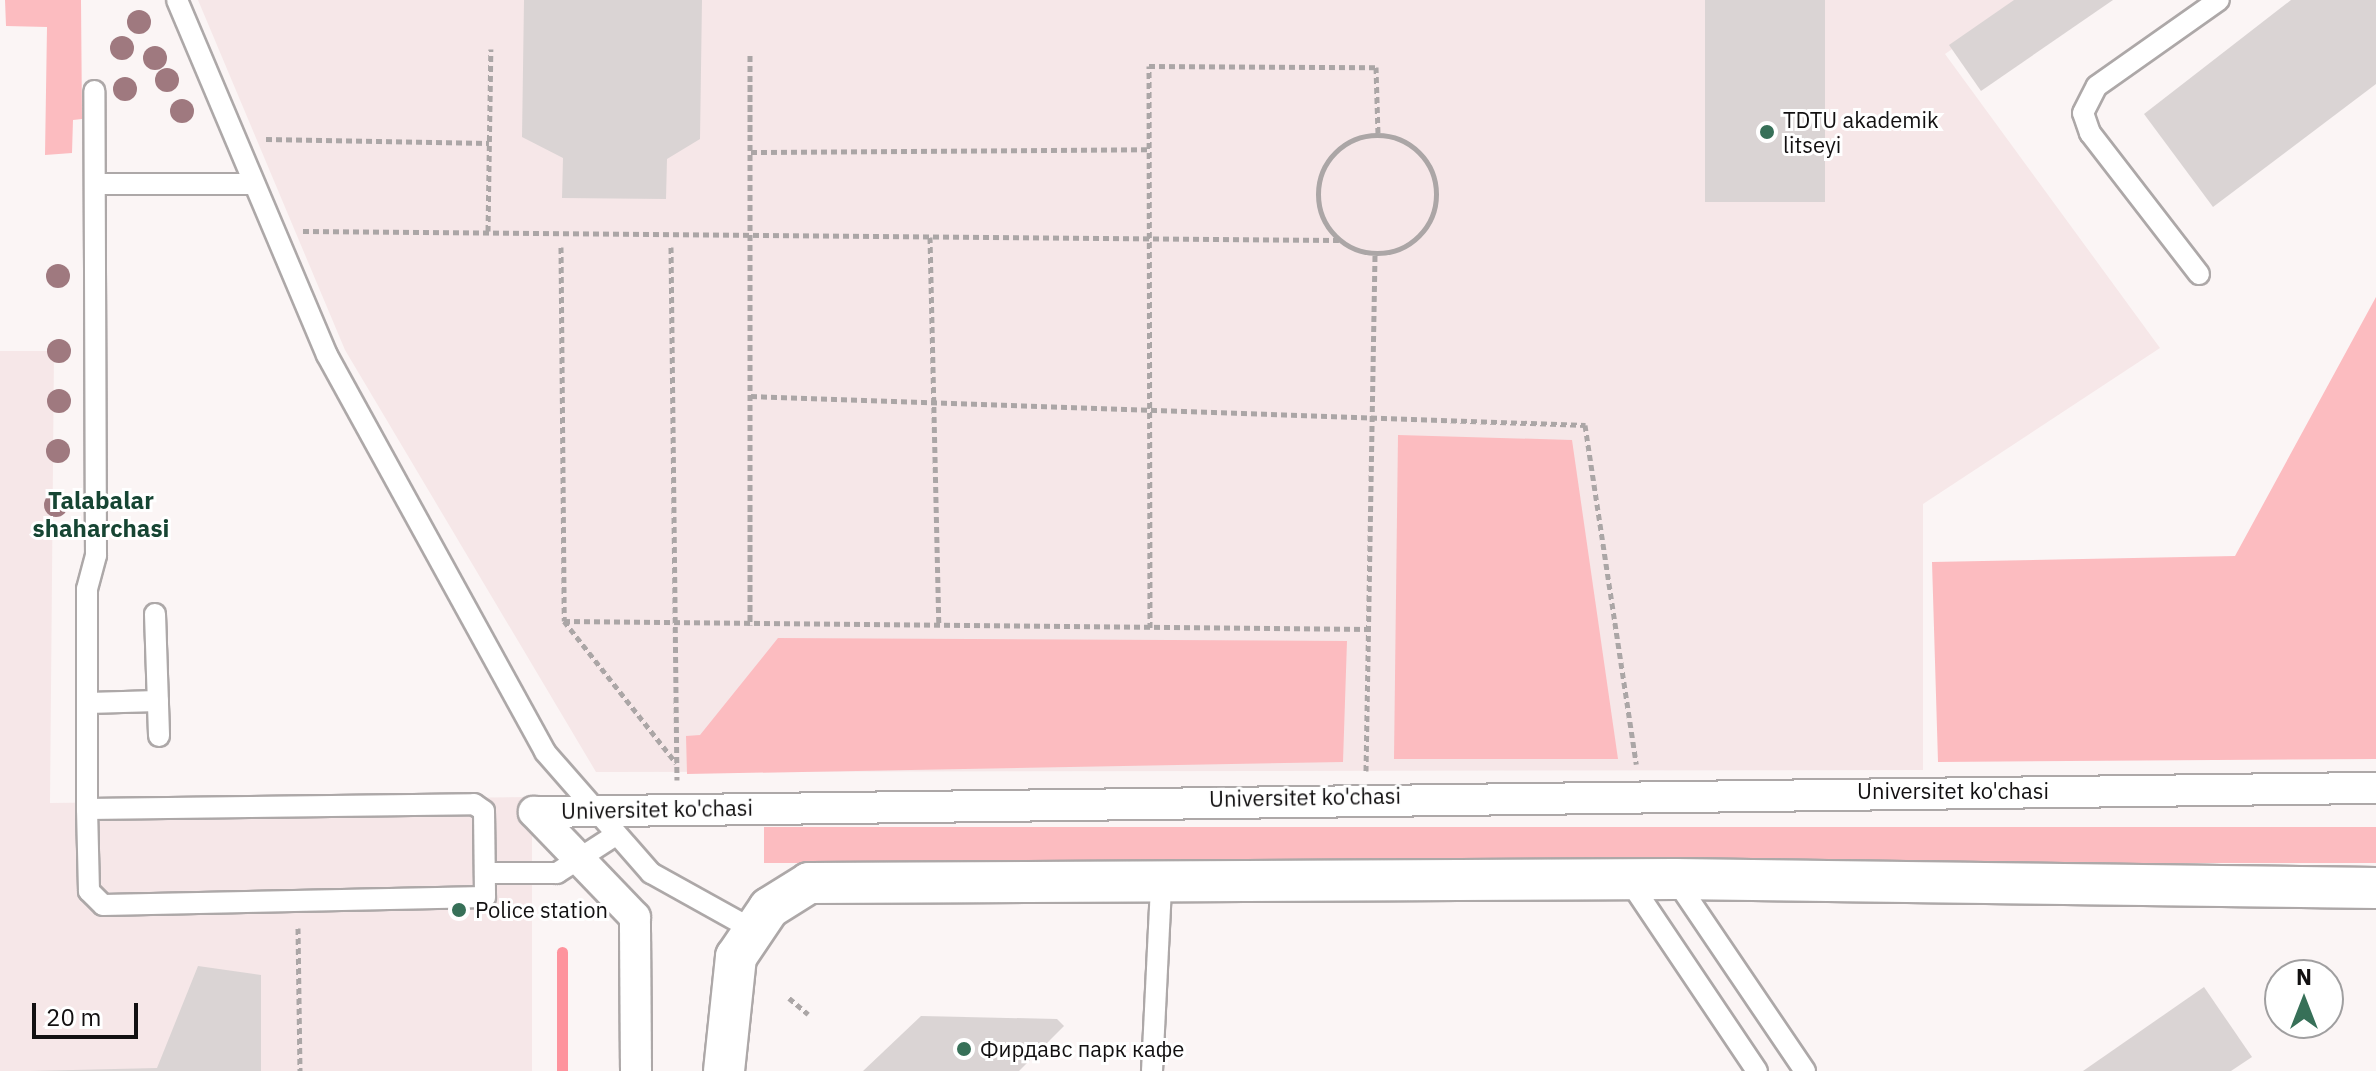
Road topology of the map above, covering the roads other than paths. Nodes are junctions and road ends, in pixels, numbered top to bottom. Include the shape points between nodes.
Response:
1 (177, 0) edge
2 (2219, 0) edge
3 (94, 91) dead end
4 (95, 184) junction
5 (253, 184) junction
6 (2199, 274) dead end
7 (155, 614) dead end
8 (158, 701) junction
9 (88, 703) junction
10 (159, 736) dead end
11 (2376, 788) edge
12 (589, 807) junction
13 (87, 809) junction
14 (614, 836) junction
15 (581, 862) junction
16 (486, 873) junction
17 (1628, 879) junction
18 (1675, 879) junction
19 (1161, 885) junction
20 (2376, 888) edge
21 (750, 928) junction
22 (636, 1071) edge
23 (724, 1071) edge
24 (1152, 1071) edge
25 (1757, 1071) edge
26 (1805, 1071) edge

1 - 5 lane
2 - 6 lane via 2097,86 2083,113 2090,133
3 - 4 lane
4 - 5 lane
4 - 9 lane via 96,555 87,589
5 - 12 lane via 327,355 545,752
7 - 8 lane
8 - 9 lane
8 - 10 lane
9 - 13 lane
11 - 12 street, Universitet ko'chasi
12 - 14 lane
12 - 15 street, Universitet ko'chasi via 534,812
13 - 16 lane via 474,804 484,811
13 - 16 lane via 89,891 103,905 476,901 485,897
14 - 15 lane
14 - 21 lane via 651,873
15 - 16 lane via 557,873
15 - 22 street, Universitet ko'chasi via 635,917
17 - 18 street
17 - 19 street
17 - 25 lane
18 - 20 street
18 - 26 lane
19 - 21 street via 809,883 776,901
19 - 24 lane
21 - 23 street via 736,957

